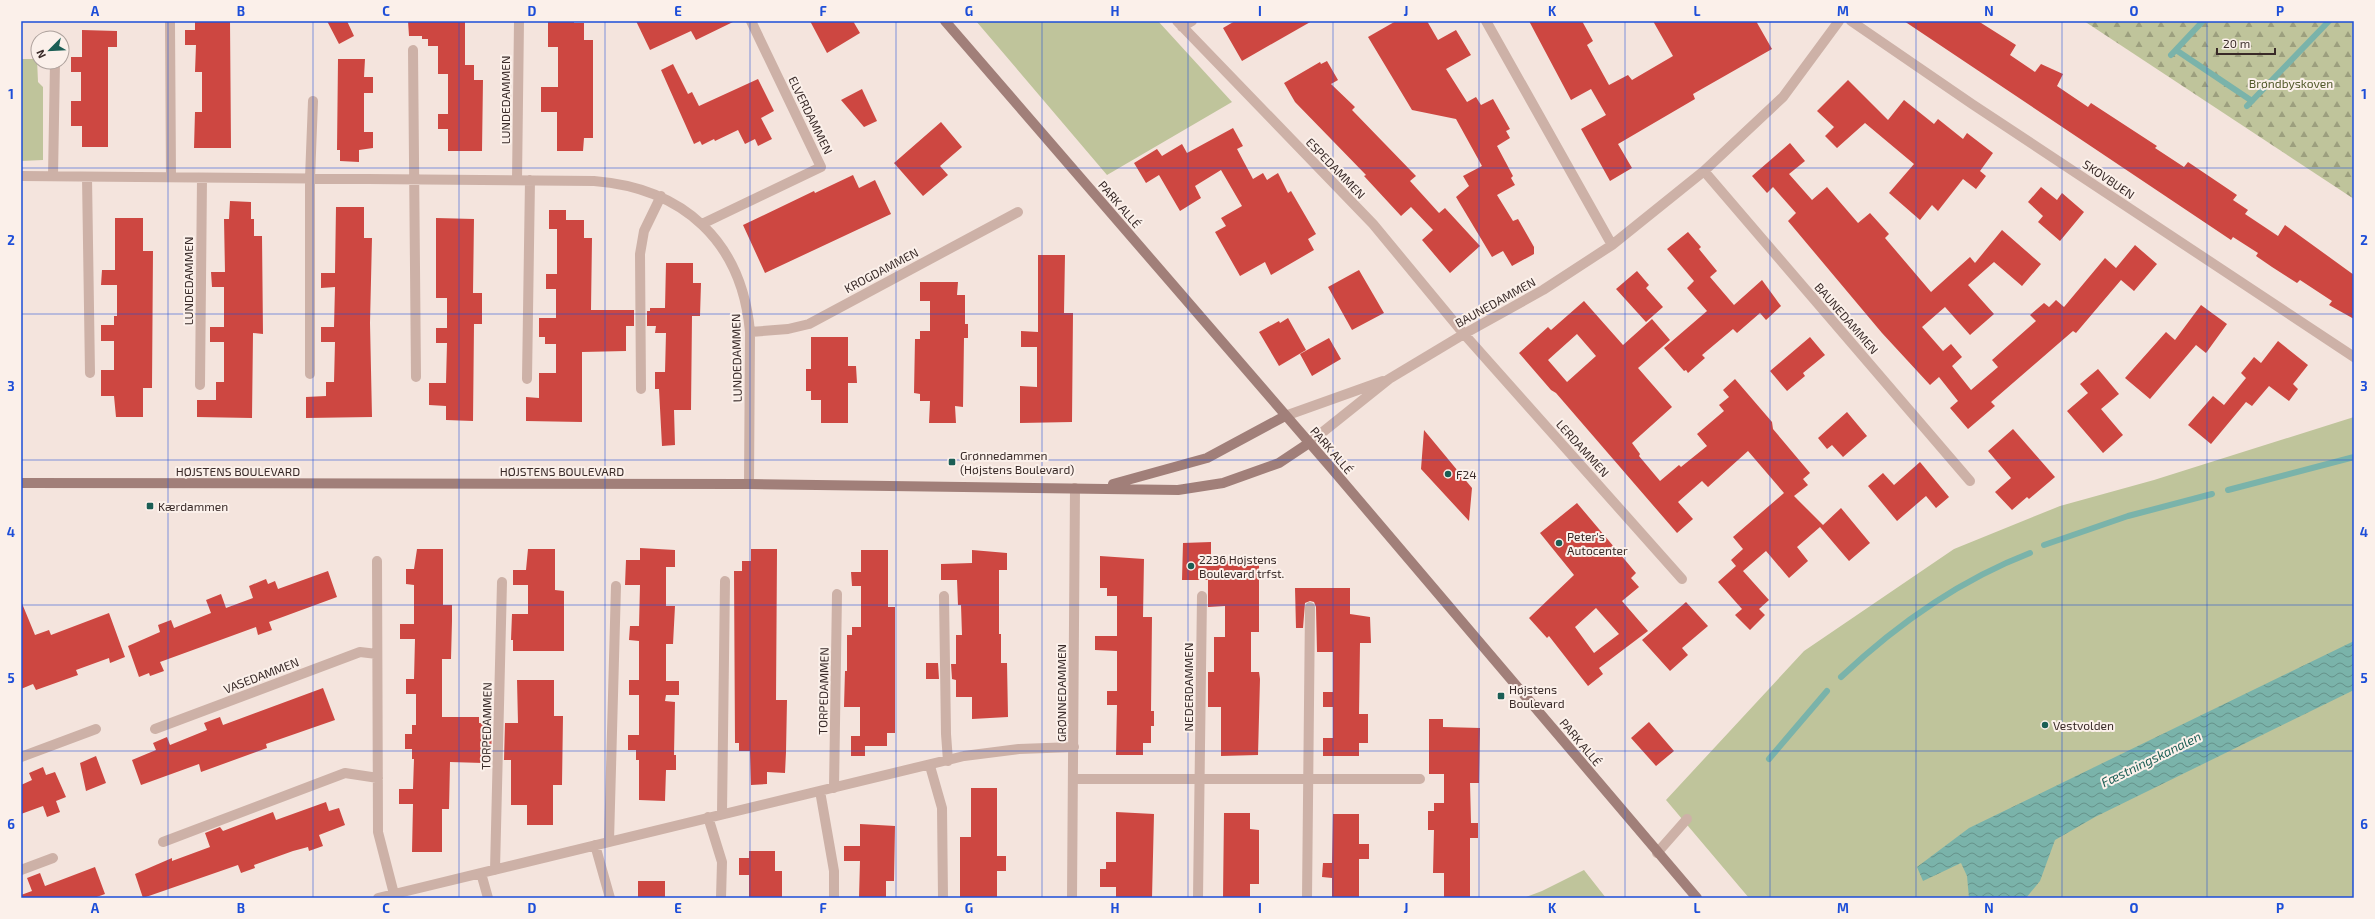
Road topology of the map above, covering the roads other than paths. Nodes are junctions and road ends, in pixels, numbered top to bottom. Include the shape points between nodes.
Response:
1 (519, 21) edge
2 (752, 21) edge
3 (944, 21) edge
4 (1192, 21) edge
5 (1486, 21) edge
6 (1839, 21) edge
7 (1851, 21) edge
8 (170, 23) dead end
9 (1180, 24) edge
10 (413, 50) dead end
11 (55, 70) edge
12 (313, 101) dead end
13 (1704, 171) junction
14 (21, 176) edge
15 (53, 176) junction
16 (87, 176) junction
17 (171, 177) junction
18 (202, 178) junction
19 (310, 178) junction
20 (415, 179) junction
21 (518, 180) junction
22 (530, 180) junction
23 (661, 196) junction
24 (1018, 212) dead end
25 (702, 224) junction
26 (1612, 245) junction
27 (750, 332) junction
28 (1464, 334) junction
29 (2354, 357) edge
30 (90, 373) dead end
31 (310, 374) dead end
32 (416, 377) dead end
33 (527, 379) dead end
34 (1389, 379) junction
35 (200, 385) dead end
36 (641, 389) dead end
37 (1285, 416) junction
38 (1309, 443) junction
39 (1970, 481) dead end
40 (21, 482) edge
41 (750, 484) junction
42 (1102, 487) junction
43 (1075, 488) junction
44 (377, 561) dead end
45 (1682, 579) dead end
46 (725, 581) dead end
47 (502, 582) dead end
48 (616, 586) dead end
49 (837, 594) dead end
50 (944, 596) dead end
51 (1202, 596) dead end
52 (1310, 607) dead end
53 (377, 654) junction
54 (96, 729) dead end
55 (155, 729) dead end
56 (1074, 746) junction
57 (21, 757) edge
58 (948, 761) junction
59 (930, 766) junction
60 (378, 778) junction
61 (1073, 779) junction
62 (1200, 779) junction
63 (1420, 779) dead end
64 (1308, 780) junction
65 (834, 788) junction
66 (820, 791) junction
67 (722, 813) junction
68 (708, 817) junction
69 (1687, 819) dead end
70 (609, 841) junction
71 (163, 842) dead end
72 (595, 845) junction
73 (1657, 853) junction
74 (53, 858) dead end
75 (21, 870) edge
76 (495, 870) junction
77 (481, 873) junction
78 (394, 894) junction
79 (378, 898) edge
80 (488, 898) edge
81 (610, 898) edge
82 (721, 898) edge
83 (834, 898) edge
84 (944, 898) edge
85 (1072, 898) edge
86 (1198, 898) edge
87 (1307, 898) edge
88 (1697, 898) edge

1 - 21 street, LUNDEDAMMEN
2 - 25 street, ELVERDAMMEN via 821,167
3 - 37 street, PARK ALLÉ
4 - 9 street, ESPEDAMMEN
5 - 26 street
6 - 13 street, BAUNEDAMMEN via 1783,97
7 - 29 street, SKOVBUEN
8 - 17 street
9 - 28 street, ESPEDAMMEN via 1373,224
10 - 20 street
11 - 15 street
12 - 19 street
13 - 26 street, BAUNEDAMMEN
13 - 39 street, BAUNEDAMMEN
14 - 15 street, LUNDEDAMMEN
15 - 16 street, LUNDEDAMMEN
16 - 17 street, LUNDEDAMMEN
16 - 30 street
17 - 18 street, LUNDEDAMMEN
18 - 19 street, LUNDEDAMMEN
18 - 35 street, LUNDEDAMMEN
19 - 20 street, LUNDEDAMMEN
19 - 31 street
20 - 21 street, LUNDEDAMMEN
20 - 32 street
21 - 22 street, LUNDEDAMMEN
22 - 23 street, LUNDEDAMMEN via 602,182 632,186
22 - 33 street
23 - 25 street, LUNDEDAMMEN via 683,208
23 - 36 street via 644,231 640,254
24 - 27 street, KROGDAMMEN via 808,324 788,330
25 - 27 street, LUNDEDAMMEN via 718,242 737,273 748,308
26 - 28 street, BAUNEDAMMEN via 1542,290
27 - 41 street, LUNDEDAMMEN
28 - 34 street, BAUNEDAMMEN
28 - 45 street, LERDAMMEN
34 - 37 street, BAUNEDAMMEN
34 - 38 street, BAUNEDAMMEN
37 - 38 street, PARK ALLÉ
37 - 42 street, HØJSTENS BOULEVARD via 1207,458
38 - 42 street, HØJSTENS BOULEVARD via 1279,463 1223,483 1178,490
38 - 73 street, PARK ALLÉ
40 - 41 street, HØJSTENS BOULEVARD
41 - 43 street, HØJSTENS BOULEVARD
42 - 43 street, HØJSTENS BOULEVARD
43 - 56 street, GRØNNEDAMMEN
44 - 53 street
46 - 67 street
47 - 76 street, TORPEDAMMEN
48 - 70 street
49 - 65 street, TORPEDAMMEN
50 - 58 street
51 - 62 street, NEDERDAMMEN
52 - 64 street
53 - 55 street, VASEDAMMEN via 360,652
53 - 60 street
54 - 57 street
56 - 58 street via 1019,749 964,756
56 - 61 street, GRØNNEDAMMEN
58 - 59 street
59 - 65 street
59 - 84 street via 942,808
60 - 71 street via 345,773
60 - 78 street via 378,832
61 - 62 street
61 - 85 street, GRØNNEDAMMEN
62 - 64 street
62 - 86 street, NEDERDAMMEN
63 - 64 street
64 - 87 street
65 - 66 street
66 - 67 street
66 - 83 street via 834,872
67 - 68 street
68 - 70 street
68 - 82 street via 722,862
69 - 73 street
70 - 72 street
72 - 76 street
72 - 81 street
73 - 88 street, PARK ALLÉ
74 - 75 street
76 - 77 street
77 - 78 street
77 - 80 street
78 - 79 street

